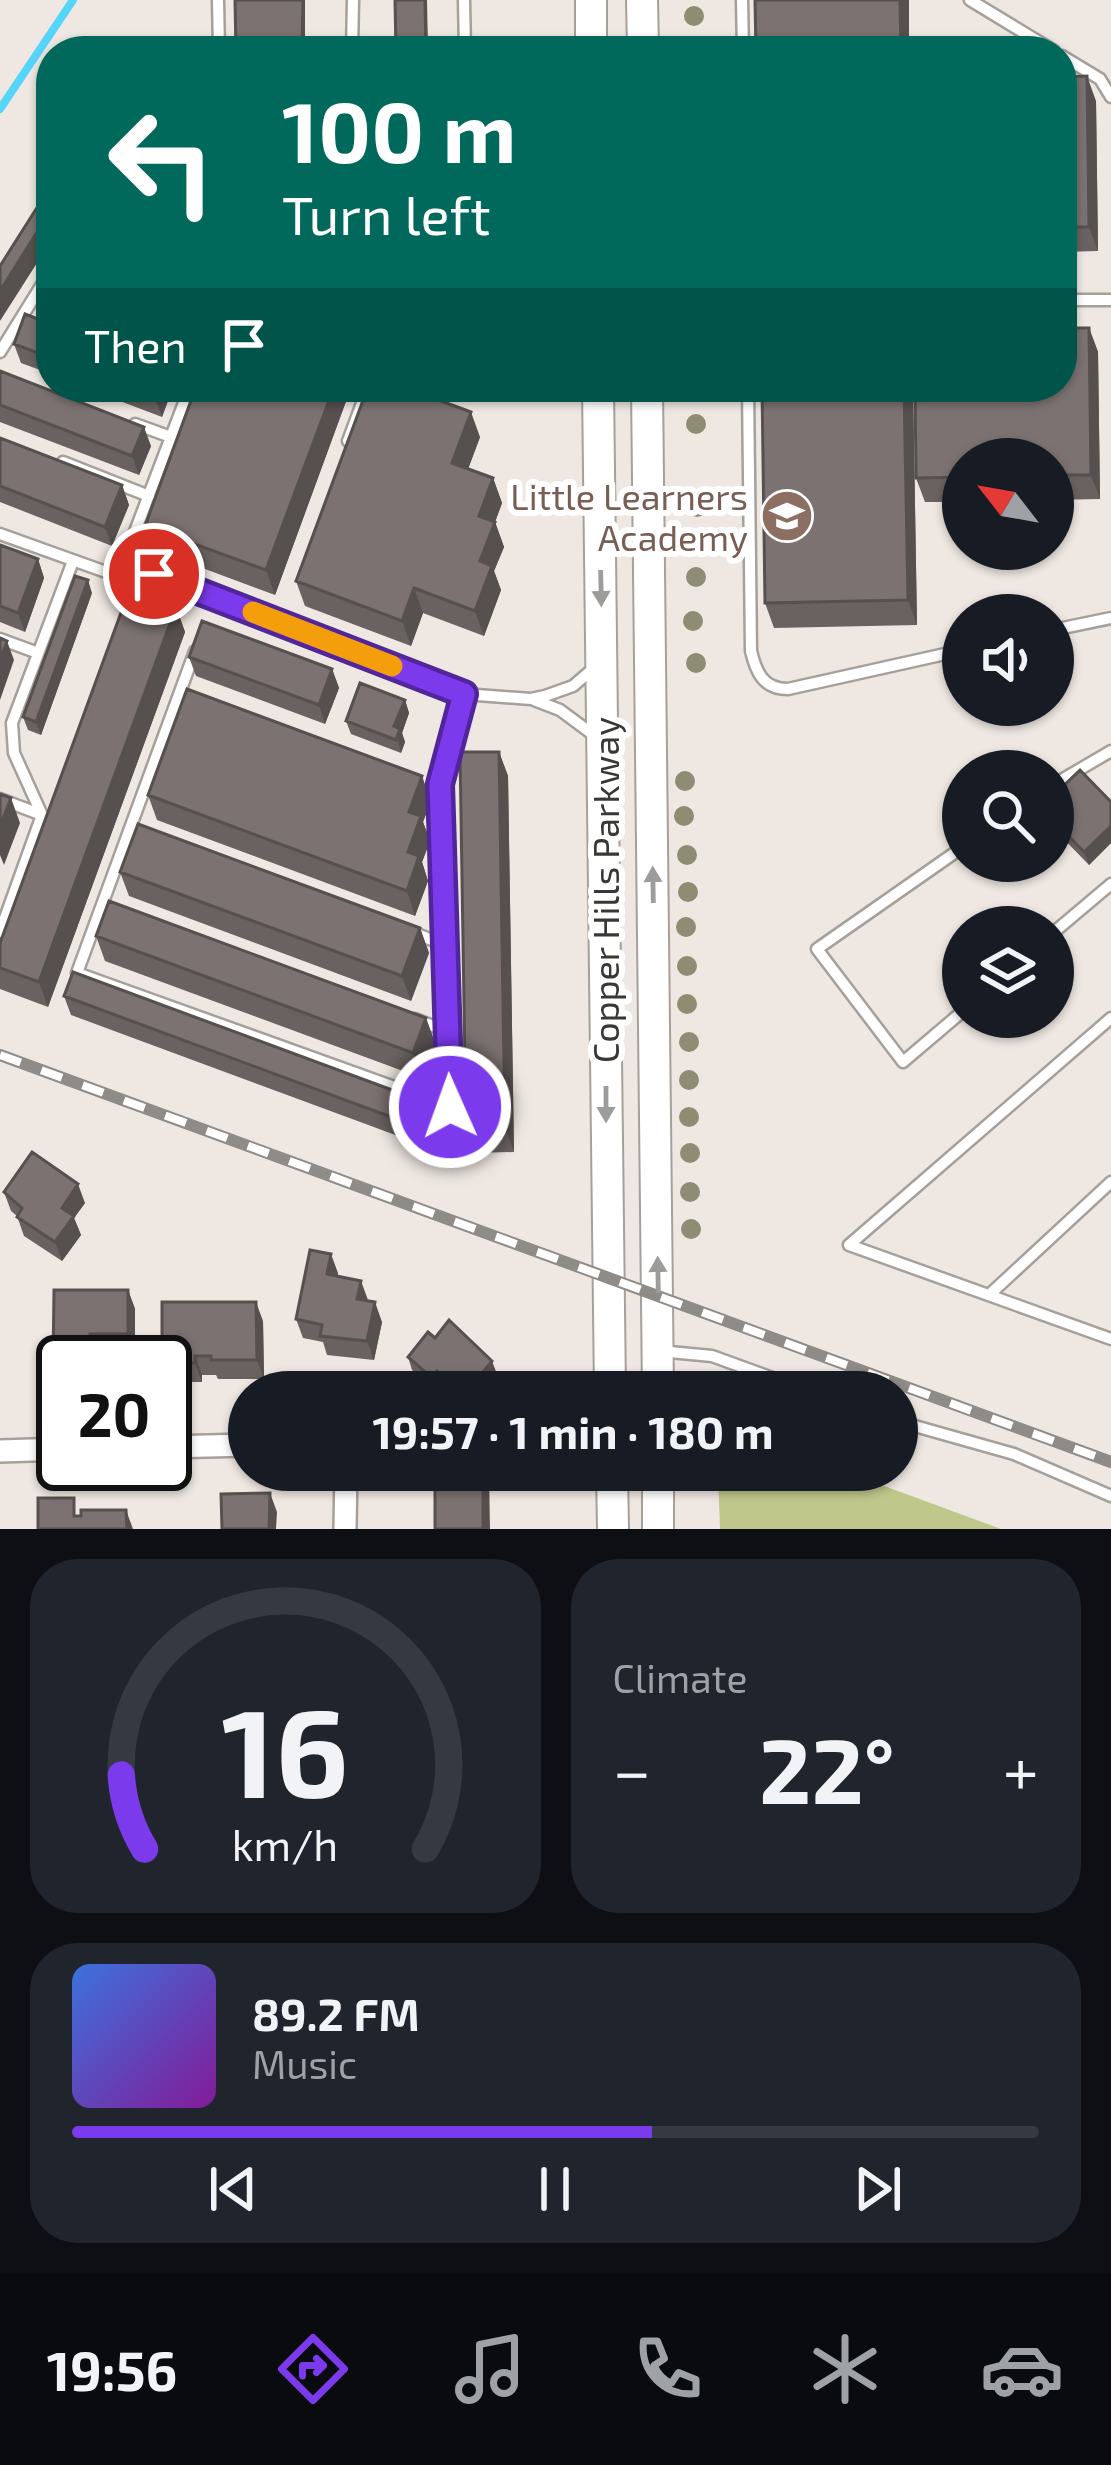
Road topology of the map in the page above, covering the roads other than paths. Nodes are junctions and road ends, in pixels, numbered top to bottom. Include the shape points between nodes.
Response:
1 (218, 0) edge
2 (353, 0) edge
3 (464, 0) edge
4 (591, 0) edge
5 (642, 0) edge
6 (742, 0) edge
7 (970, 0) edge
8 (992, 6) edge
9 (218, 36) edge
10 (352, 36) edge
11 (465, 36) edge
12 (587, 36) edge
13 (643, 36) edge
14 (743, 36) edge
15 (1033, 36) edge
16 (1077, 65) edge
17 (1111, 97) edge
18 (36, 294) edge
19 (1111, 299) edge
20 (1077, 300) edge
21 (24, 314) junction
22 (36, 318) edge
23 (0, 352) edge
24 (184, 402) edge
25 (363, 402) edge
26 (598, 402) edge
27 (646, 402) edge
28 (748, 402) edge
29 (128, 421) edge
30 (171, 437) junction
31 (346, 448) edge
32 (43, 455) edge
33 (149, 496) junction
34 (0, 533) edge
35 (73, 561) junction
36 (123, 563) junction
37 (1111, 618) edge
38 (1074, 626) edge
39 (0, 639) edge
40 (196, 647) edge
41 (38, 653) junction
42 (942, 655) edge
43 (602, 658) junction
44 (181, 690) junction
45 (464, 694) junction
46 (202, 698) edge
47 (531, 699) junction
48 (6, 721) edge
49 (603, 745) junction
50 (1111, 751) edge
51 (1074, 773) edge
52 (418, 776) edge
53 (440, 784) junction
54 (0, 800) edge
55 (42, 815) junction
56 (130, 829) junction
57 (152, 837) edge
58 (942, 863) edge
59 (0, 879) edge
60 (1111, 884) edge
61 (17, 885) junction
62 (102, 903) junction
63 (124, 911) edge
64 (1074, 916) edge
65 (400, 928) edge
66 (0, 932) edge
67 (445, 945) junction
68 (404, 1016) edge
69 (1111, 1018) edge
70 (942, 1028) edge
71 (448, 1031) junction
72 (1111, 1182) edge
73 (988, 1295) junction
74 (1111, 1339) edge
75 (658, 1352) junction
76 (610, 1371) edge
77 (658, 1371) edge
78 (755, 1371) edge
79 (918, 1427) edge
80 (192, 1446) edge
81 (228, 1446) edge
82 (36, 1449) edge
83 (0, 1450) edge
84 (346, 1491) edge
85 (613, 1491) edge
86 (658, 1491) edge
87 (1111, 1496) edge
88 (345, 1529) edge
89 (614, 1529) edge
90 (658, 1529) edge

1 - 9 lane
2 - 10 lane
3 - 11 lane
4 - 12 main road
5 - 13 main road
6 - 14 lane
7 - 8 lane
8 - 15 lane
16 - 17 lane
18 - 21 lane
19 - 20 lane
21 - 22 lane
21 - 23 lane
24 - 30 lane
25 - 31 lane
26 -> 43 main road, Copper Hills Parkway
75 -> 27 main road, Copper Hills Parkway
28 - 42 lane via 751,651 760,677 788,688
29 - 30 lane
30 - 33 lane
32 - 33 lane
33 - 36 lane
34 - 35 lane
35 - 36 lane via 106,572
35 - 41 lane
36 - 45 lane
37 - 38 lane
39 - 41 lane
40 - 44 lane
41 - 48 lane
43 - 47 lane via 573,686
43 - 49 main road, Copper Hills Parkway
44 - 46 lane
44 - 56 lane
45 - 47 lane
45 - 53 lane
47 - 49 lane via 576,720
48 - 55 lane
49 -> 76 main road, Copper Hills Parkway
50 - 51 lane
52 - 53 lane
53 - 67 lane
54 - 55 lane
55 - 61 lane
56 - 57 lane
56 - 62 lane
58 - 70 lane via 817,949 903,1062
59 - 61 lane
60 - 64 lane
61 - 66 lane
62 - 63 lane
62 - 71 lane via 77,973 450,1107
65 - 67 lane
67 - 71 lane
68 - 71 lane
69 - 73 lane via 850,1245
72 - 73 lane
73 - 74 lane
75 - 77 main road, Copper Hills Parkway
75 - 78 lane via 712,1355
79 - 87 lane via 1014,1454
80 - 81 street
82 - 83 street
84 - 88 street
85 - 89 main road
86 - 90 main road

